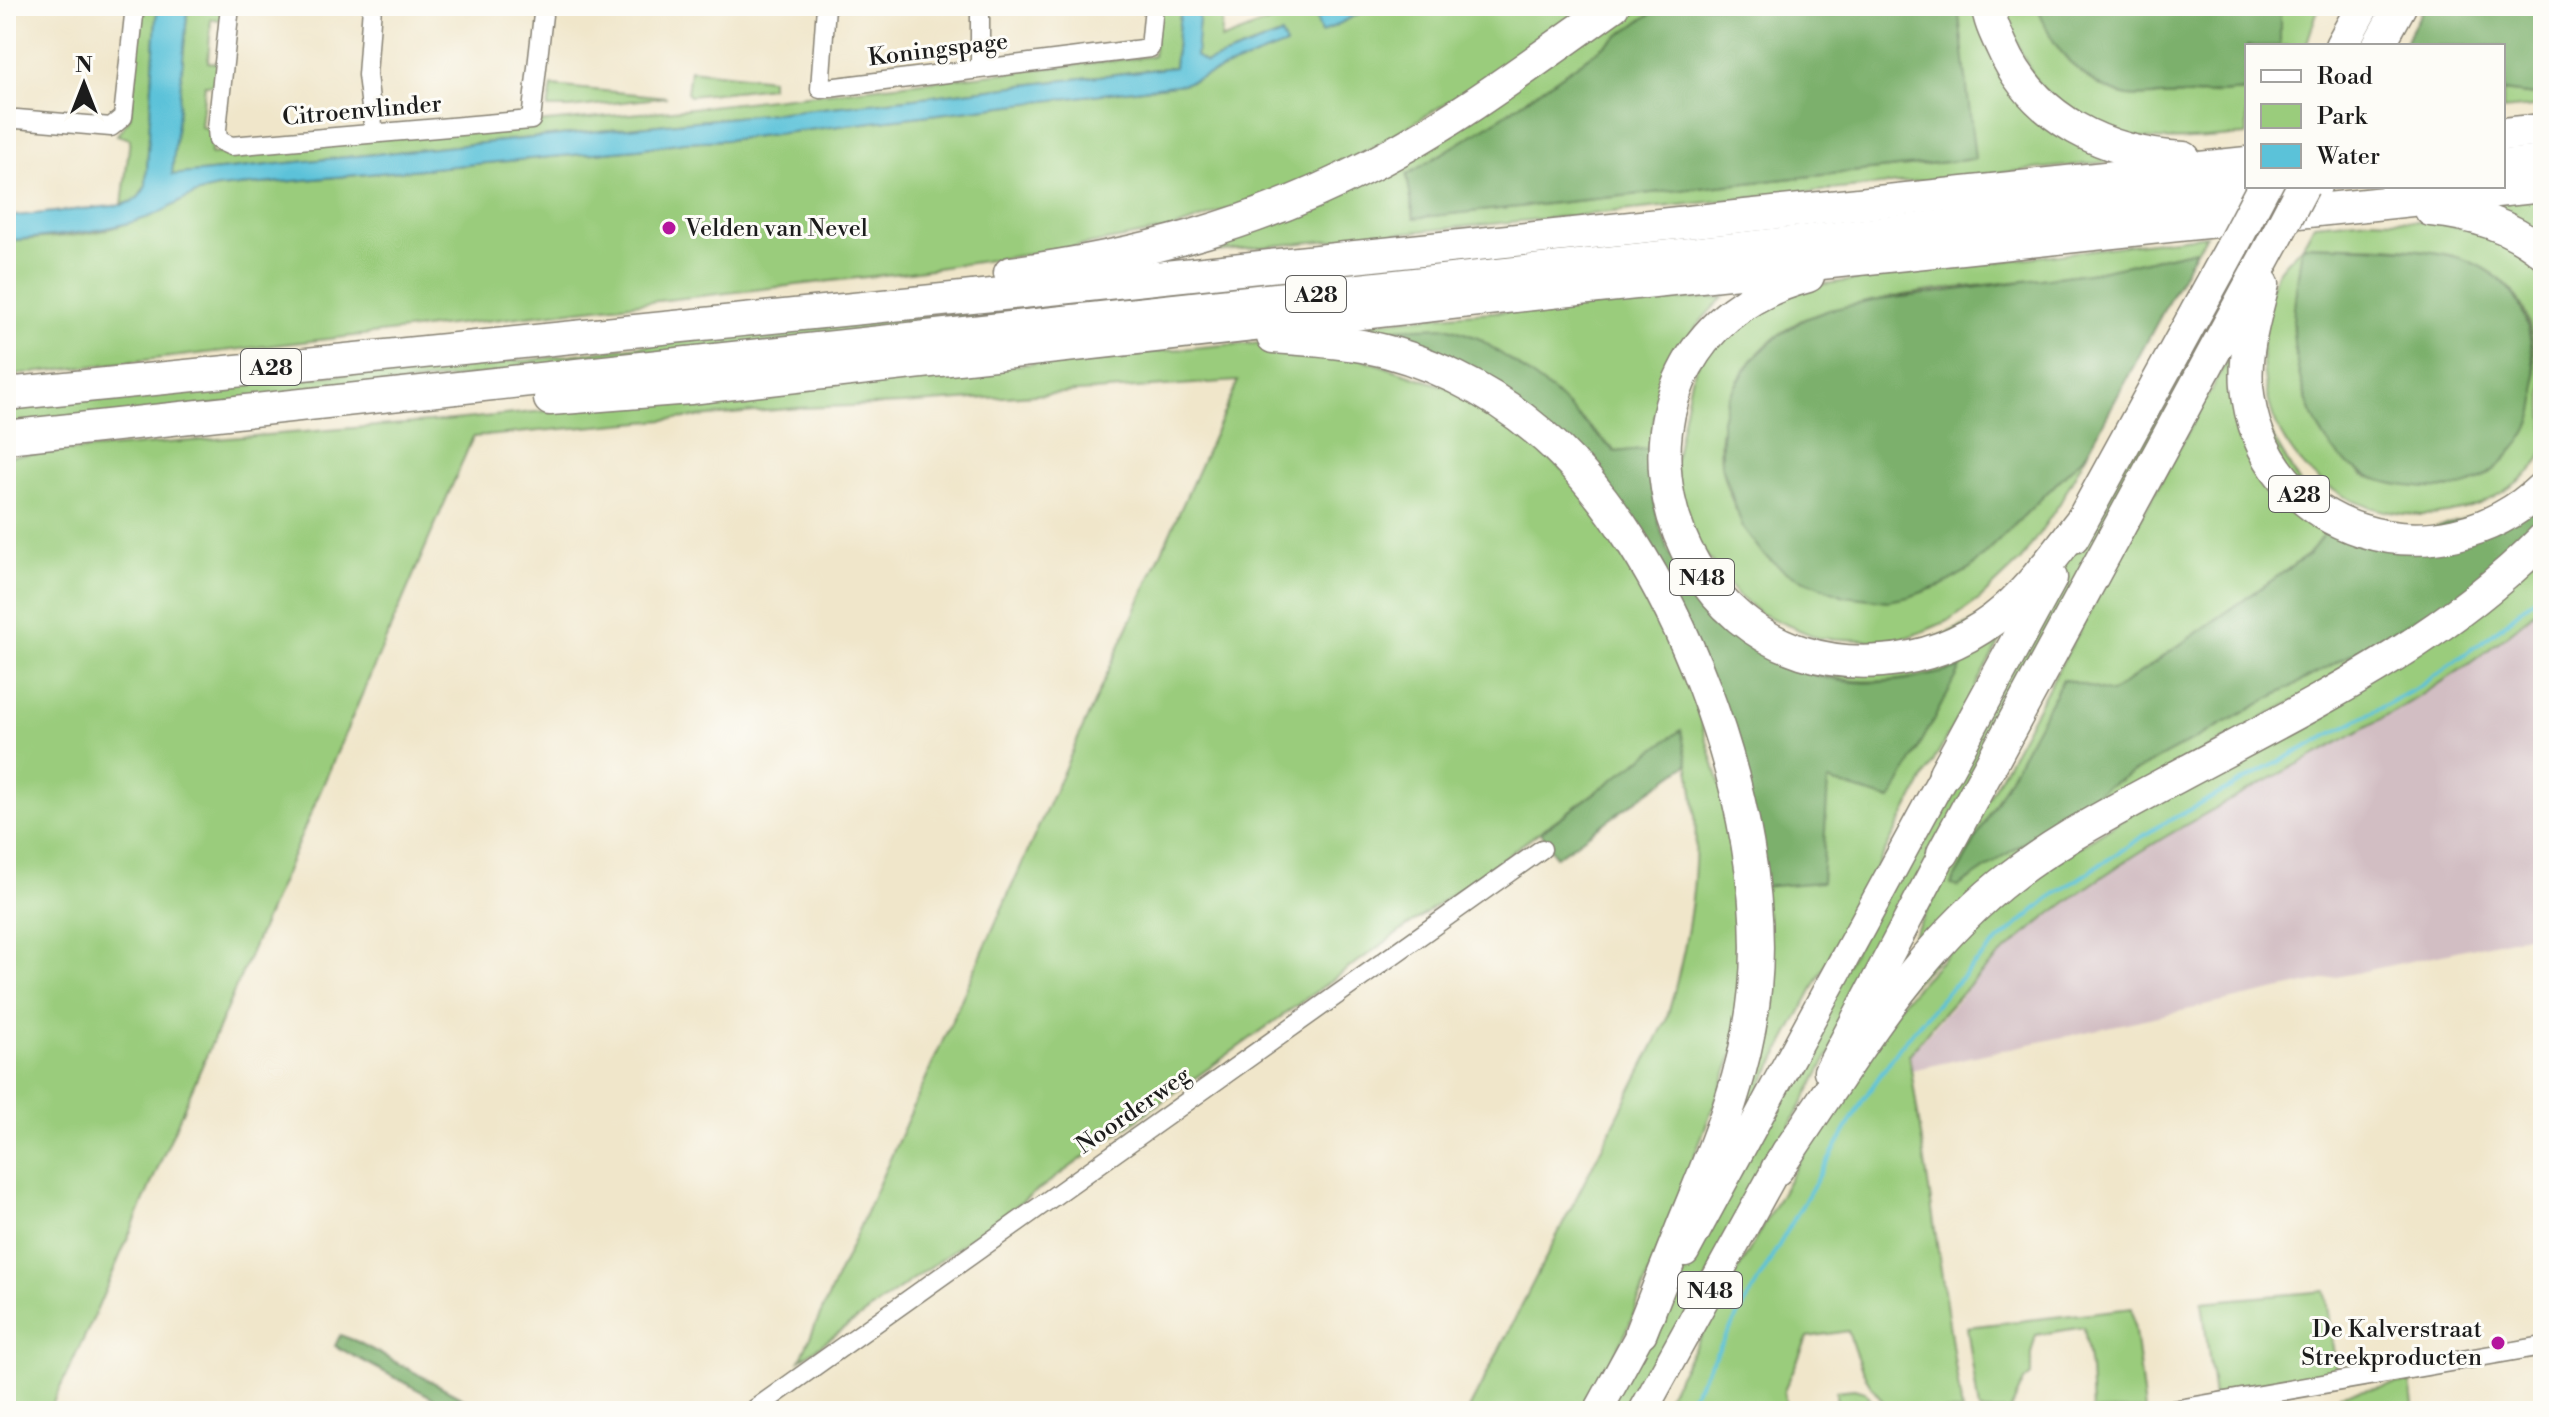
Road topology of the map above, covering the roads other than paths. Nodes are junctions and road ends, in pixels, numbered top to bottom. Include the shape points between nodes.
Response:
1 (135, 6) edge
2 (230, 6) edge
3 (372, 6) edge
4 (544, 6) edge
5 (826, 6) edge
6 (980, 6) edge
7 (1154, 6) edge
8 (1613, 6) edge
9 (1988, 6) edge
10 (2339, 6) edge
11 (2363, 6) edge
12 (2400, 6) edge
13 (2330, 44) edge
14 (2342, 44) edge
15 (2379, 44) edge
16 (980, 67) junction
17 (6, 120) edge
18 (2543, 130) edge
19 (374, 133) junction
20 (2505, 134) edge
21 (2245, 162) edge
22 (2245, 162) edge
23 (2543, 162) edge
24 (2505, 166) edge
25 (2543, 186) edge
26 (2263, 188) edge
27 (2297, 188) edge
28 (2302, 188) edge
29 (2372, 205) junction
30 (2274, 241) junction
31 (2543, 252) edge
32 (1890, 256) junction
33 (746, 318) junction
34 (1198, 331) junction
35 (6, 394) edge
36 (318, 403) junction
37 (6, 437) edge
38 (2543, 487) edge
39 (2082, 520) junction
40 (2543, 539) edge
41 (1945, 773) joint
42 (1542, 849) dead end
43 (1943, 853) joint
44 (1777, 1169) junction
45 (1641, 1332) junction
46 (2543, 1346) edge
47 (752, 1411) edge
48 (1598, 1411) edge
49 (1643, 1411) edge
50 (2167, 1411) edge

1 - 17 street via 123,117 111,127
2 - 19 street, Citroenvlinder via 218,140 231,146
3 - 19 street via 367,75
4 - 19 street, Citroenvlinder via 531,120
5 - 16 street, Koningspage via 820,89
6 - 16 street
7 - 16 street, Koningspage via 1150,48
8 - 33 highway, A28 via 1372,165 1264,213 1197,237 1127,252
9 - 22 highway, A28 via 2019,79 2048,111 2081,133 2141,152
10 - 13 highway
11 - 14 highway
12 - 15 highway
18 - 20 highway
21 - 33 highway, A28
23 - 24 highway
25 - 29 highway
26 - 39 highway, N48, bridge
27 - 36 highway, A28
28 - 30 highway, A28, bridge
29 - 31 highway, A28 via 2480,218 2512,230
29 - 32 highway, A28
30 - 38 highway, A28 via 2247,352 2247,387 2263,444 2301,497 2362,531 2423,540 2463,535 2494,523
30 - 43 highway, N48
32 - 34 highway, A28
32 - 39 highway, N48 via 1769,291 1738,308 1687,365 1667,421 1663,466 1669,506 1700,574 1753,628 1792,648 1831,660 1902,659 1965,638 1994,619
33 - 35 highway, A28
34 - 36 highway, A28 via 690,388 537,400
34 - 45 highway, A28 via 1364,346 1467,384 1538,430 1577,468 1643,559 1675,619 1739,799 1758,930 1749,1038 1729,1114
36 - 37 highway, A28
39 - 41 highway, N48
40 - 44 highway, N48 via 2494,584 2389,660 2108,813 2002,883 1904,985
41 - 45 highway, N48
42 - 47 street, Noorderweg
43 - 44 highway, N48
44 - 49 highway, N48
45 - 48 highway, N48
46 - 50 street

